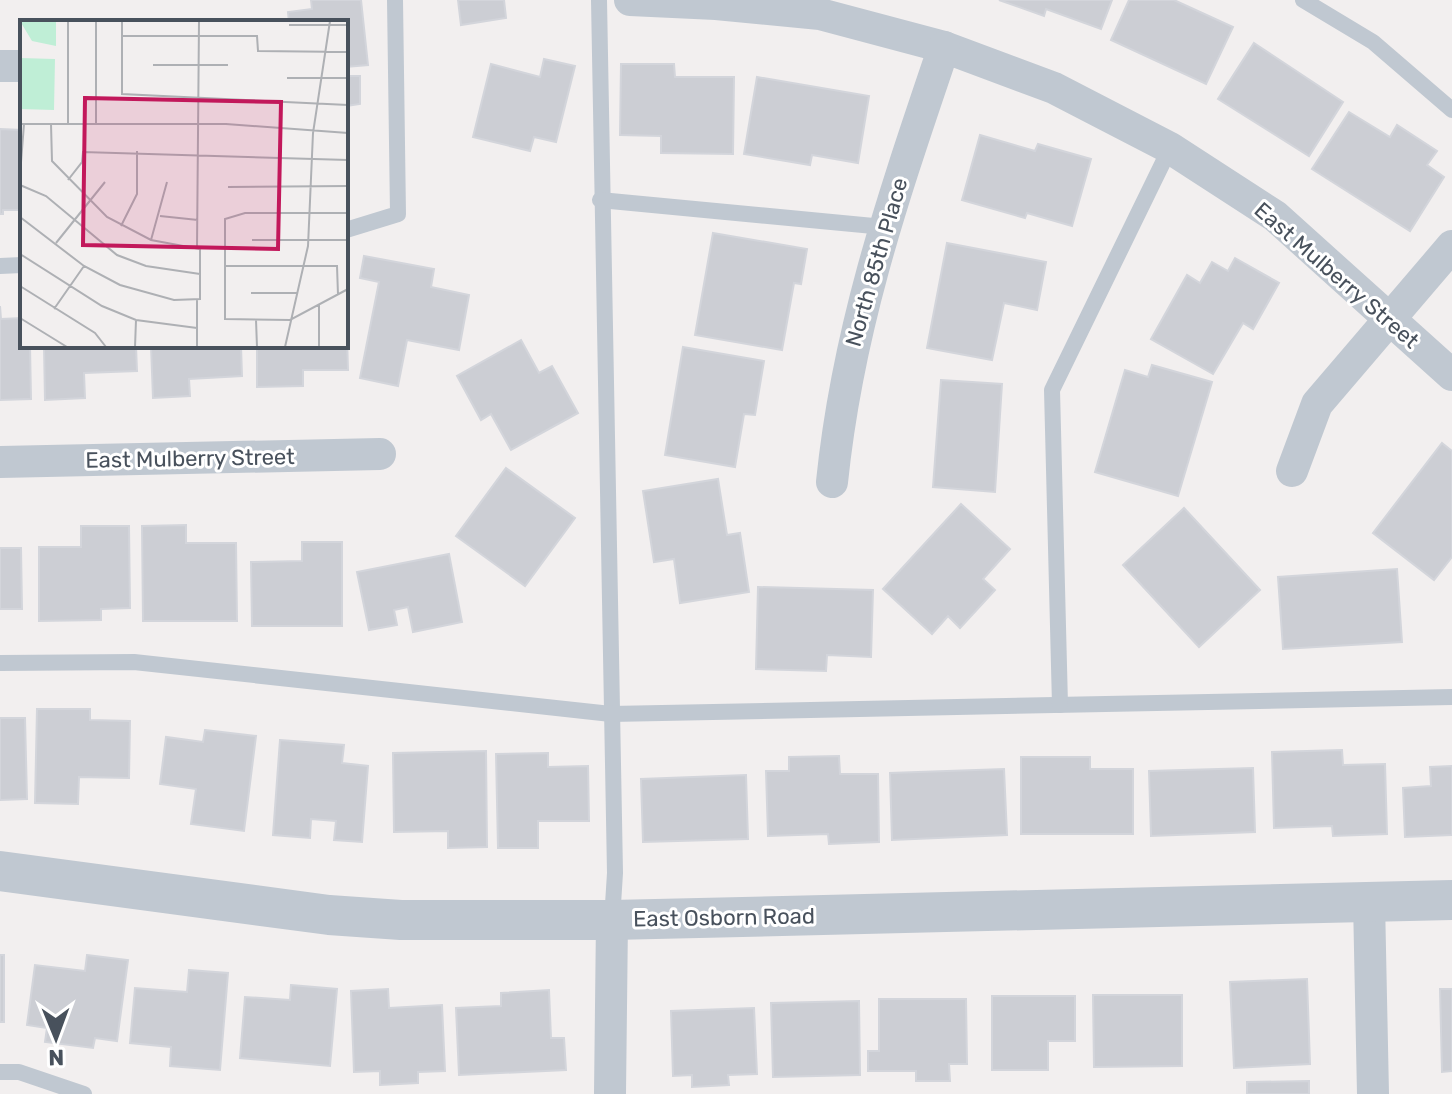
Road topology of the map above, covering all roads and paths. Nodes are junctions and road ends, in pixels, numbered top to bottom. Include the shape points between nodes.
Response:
1 (395, 0) edge
2 (599, 0) edge
3 (630, 0) edge
4 (1303, 0) edge
5 (944, 47) junction
6 (1452, 110) edge
7 (1170, 148) junction
8 (600, 200) junction
9 (884, 227) junction
10 (348, 229) edge
11 (1452, 246) edge
12 (20, 265) edge
13 (0, 266) edge
14 (1390, 318) junction
15 (1452, 375) edge
16 (380, 454) dead end
17 (0, 462) edge
18 (1292, 471) dead end
19 (832, 482) dead end
20 (0, 663) edge
21 (1452, 697) edge
22 (1060, 705) junction
23 (611, 714) junction
24 (0, 871) edge
25 (1452, 900) edge
26 (1369, 901) junction
27 (612, 920) junction
28 (0, 1072) edge
29 (84, 1094) edge
30 (610, 1094) edge
31 (1373, 1094) edge

1 - 10 lane via 398,214
2 - 8 lane
3 - 5 street, East Mulberry Street via 820,14
4 - 6 lane via 1373,42
5 - 7 street, East Mulberry Street via 1054,88
5 - 9 street, North 85th Place
7 - 14 street, East Mulberry Street via 1275,216
7 - 22 lane via 1052,390
8 - 9 lane
8 - 23 lane
9 - 19 street, North 85th Place via 840,402
11 - 14 street
12 - 13 lane
14 - 15 street, East Mulberry Street
14 - 18 street via 1317,404
16 - 17 street, East Mulberry Street
20 - 23 lane via 134,662
21 - 22 lane
22 - 23 lane
23 - 27 lane
24 - 27 street, East Osborn Road via 358,917
25 - 26 street, East Osborn Road
26 - 27 street, East Osborn Road
26 - 31 street
27 - 30 street
28 - 29 lane via 19,1072

